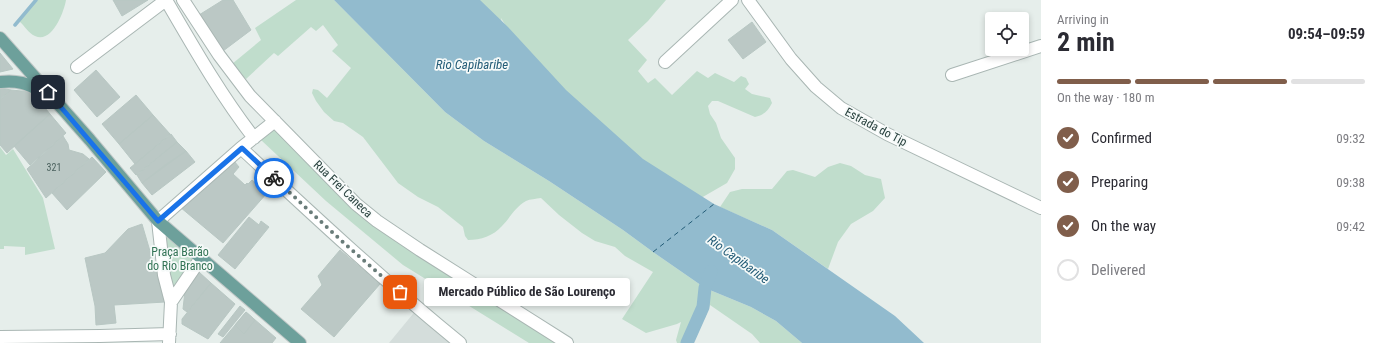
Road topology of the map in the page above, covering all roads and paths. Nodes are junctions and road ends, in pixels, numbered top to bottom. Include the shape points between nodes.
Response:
1 (166, 0) edge
2 (183, 0) edge
3 (732, 0) edge
4 (748, 0) edge
5 (0, 38) edge
6 (1041, 46) edge
7 (665, 62) dead end
8 (77, 67) dead end
9 (952, 75) dead end
10 (0, 82) edge
11 (52, 97) junction
12 (275, 121) junction
13 (254, 138) junction
14 (242, 148) junction
15 (1041, 208) edge
16 (158, 221) junction
17 (201, 258) junction
18 (171, 302) junction
19 (0, 337) edge
20 (169, 338) edge
21 (300, 343) edge
22 (460, 343) edge
23 (567, 343) edge

1 - 8 street
1 - 13 street via 229,106
2 - 12 street, Rua Frei Caneca via 233,75
3 - 7 street
4 - 15 street, Estrada do Tip via 791,59 816,87 840,108 887,134
5 - 11 main road
6 - 9 street
10 - 11 main road via 13,80 31,85
11 - 16 main road
12 - 13 street
12 - 23 street, Rua Frei Caneca via 340,189 377,221
13 - 14 street
14 - 16 street
14 - 22 street via 345,244
16 - 17 main road
16 - 18 street via 164,276
17 - 18 street
17 - 21 main road
18 - 20 street
19 - 20 street

